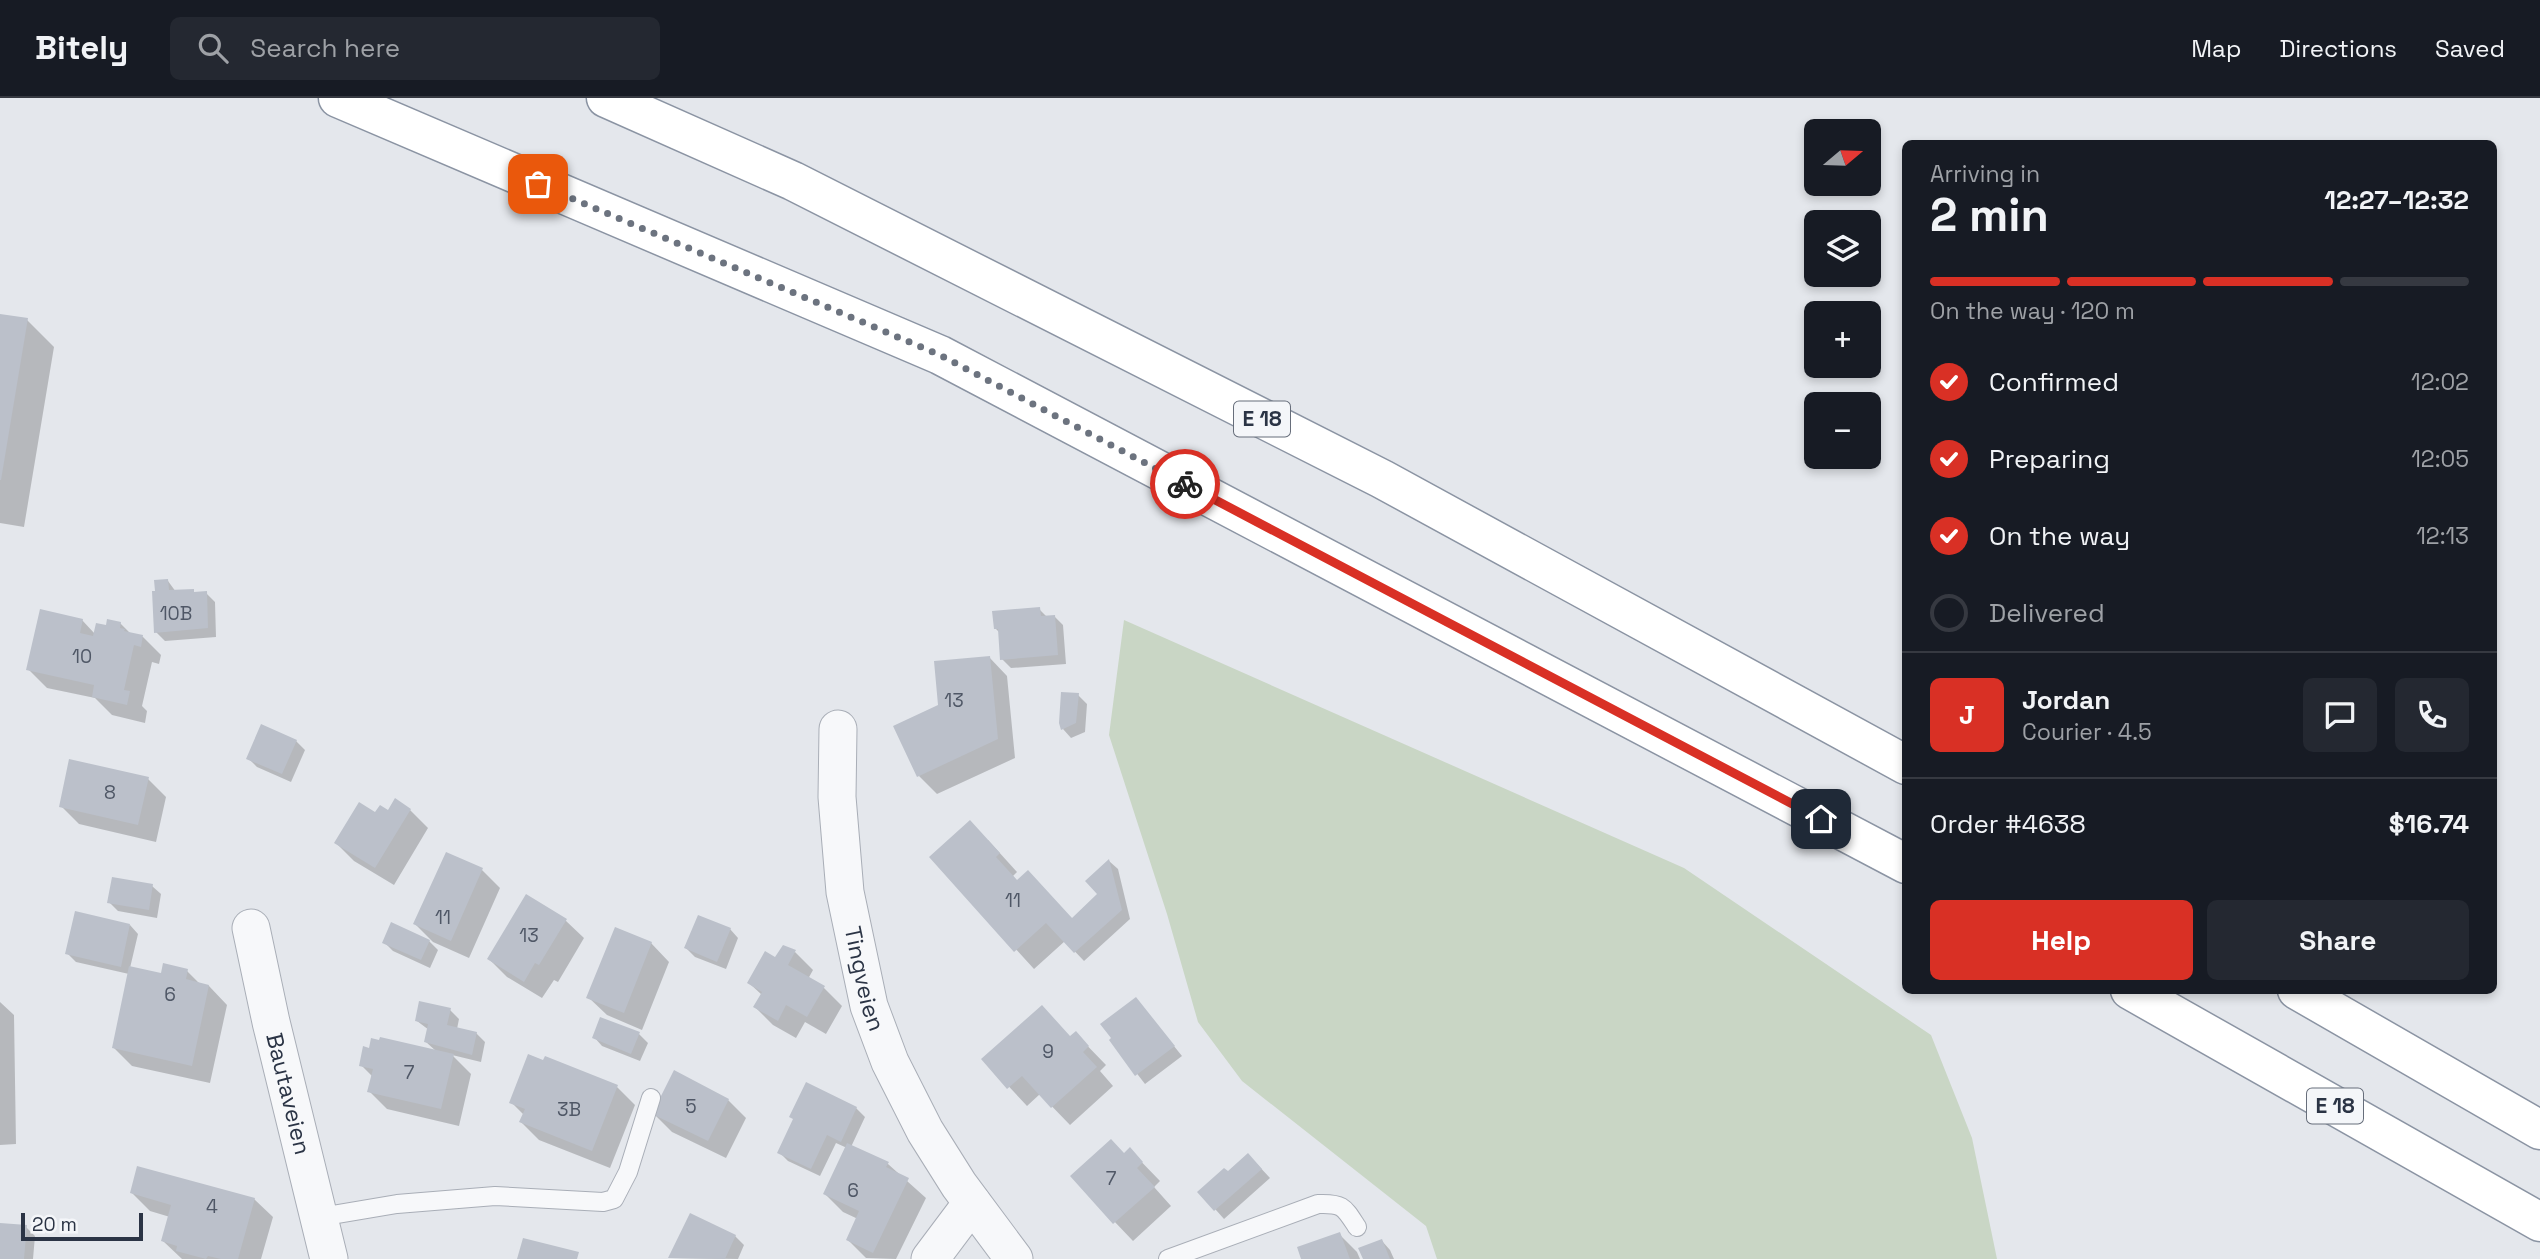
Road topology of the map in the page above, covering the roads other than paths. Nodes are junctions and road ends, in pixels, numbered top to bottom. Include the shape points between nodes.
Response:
1 (338, 98) edge
2 (606, 98) edge
3 (838, 729) dead end
4 (1902, 763) edge
5 (1902, 862) edge
6 (251, 928) dead end
7 (2137, 994) edge
8 (2304, 994) edge
9 (651, 1098) dead end
10 (2540, 1130) edge
11 (972, 1203) junction
12 (320, 1217) junction
13 (2540, 1222) edge
14 (1357, 1227) dead end
15 (329, 1259) edge
16 (930, 1259) edge
17 (1014, 1259) edge
18 (1168, 1259) edge

1 - 5 highway via 940,355
2 - 4 highway, E 18 via 793,181 1382,479
3 - 11 street, Tingveien via 837,797 845,892 869,1006 890,1062 925,1131
6 - 12 street, Bautaveien
7 - 13 highway, E 18
8 - 10 highway
9 - 12 lane via 628,1172 614,1199 495,1196 397,1204
11 - 16 street
11 - 17 street, Tingveien
12 - 15 street, Bautaveien
14 - 18 lane via 1344,1208 1318,1204

